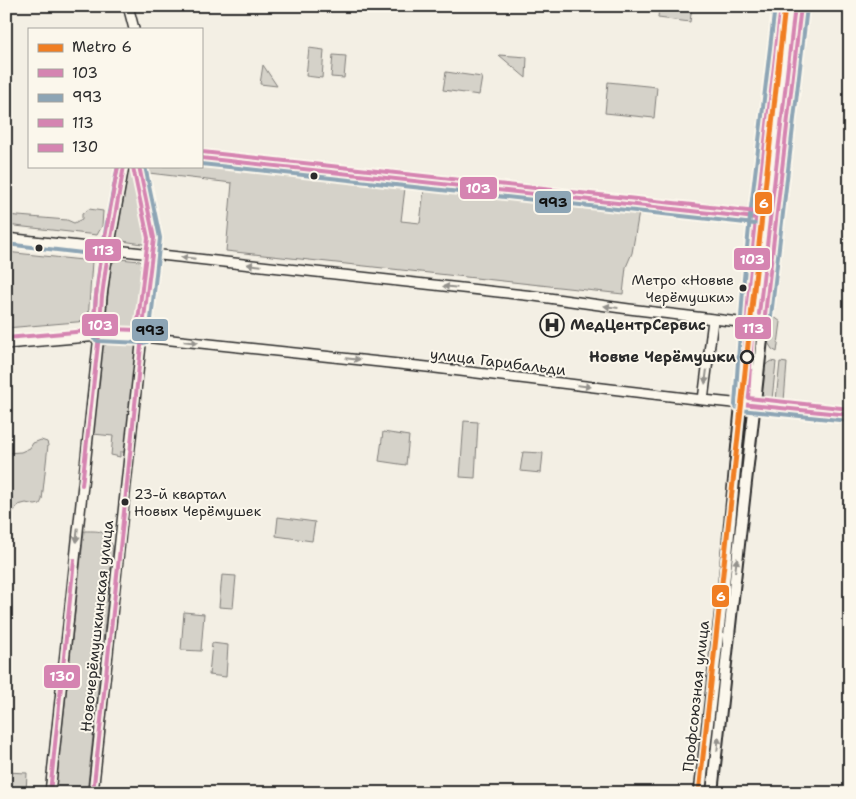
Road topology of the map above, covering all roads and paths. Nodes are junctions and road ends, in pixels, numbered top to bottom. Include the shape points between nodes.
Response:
1 (128, 6) edge
2 (781, 6) edge
3 (801, 6) edge
4 (134, 28) edge
5 (202, 158) edge
6 (124, 168) edge
7 (139, 168) edge
8 (756, 218) junction
9 (6, 238) edge
10 (108, 250) junction
11 (152, 254) junction
12 (713, 320) junction
13 (746, 323) junction
14 (764, 325) junction
15 (99, 336) junction
16 (143, 336) junction
17 (6, 344) edge
18 (703, 400) junction
19 (741, 404) junction
20 (755, 405) junction
21 (850, 415) edge
22 (50, 793) edge
23 (93, 793) edge
24 (700, 793) edge
25 (712, 793) edge

1 - 4 street
2 - 8 main road, Профсоюзная улица
3 - 14 main road, Профсоюзная улица
5 - 8 street
6 - 10 street, Новочерёмушкинская улица
7 - 11 street, Новочерёмушкинская улица via 154,233
8 - 13 main road, Профсоюзная улица
9 - 10 street
10 - 11 street
10 - 15 street, Новочерёмушкинская улица
12 -> 11 street via 534,296
11 - 16 street, Новочерёмушкинская улица
12 - 13 street
12 -> 18 street
13 - 14 street
13 - 19 main road, Профсоюзная улица
14 - 20 main road, Профсоюзная улица
15 - 16 street, улица Гарибальди
15 - 17 street, улица Гарибальди
15 -> 22 street, Новочерёмушкинская улица
16 -> 18 street, улица Гарибальди
16 - 23 street, Новочерёмушкинская улица
18 - 19 street, улица Гарибальди
19 - 20 street, улица Гарибальди
19 - 24 main road, Профсоюзная улица
20 - 21 street, улица Гарибальди
25 -> 20 main road, Профсоюзная улица

